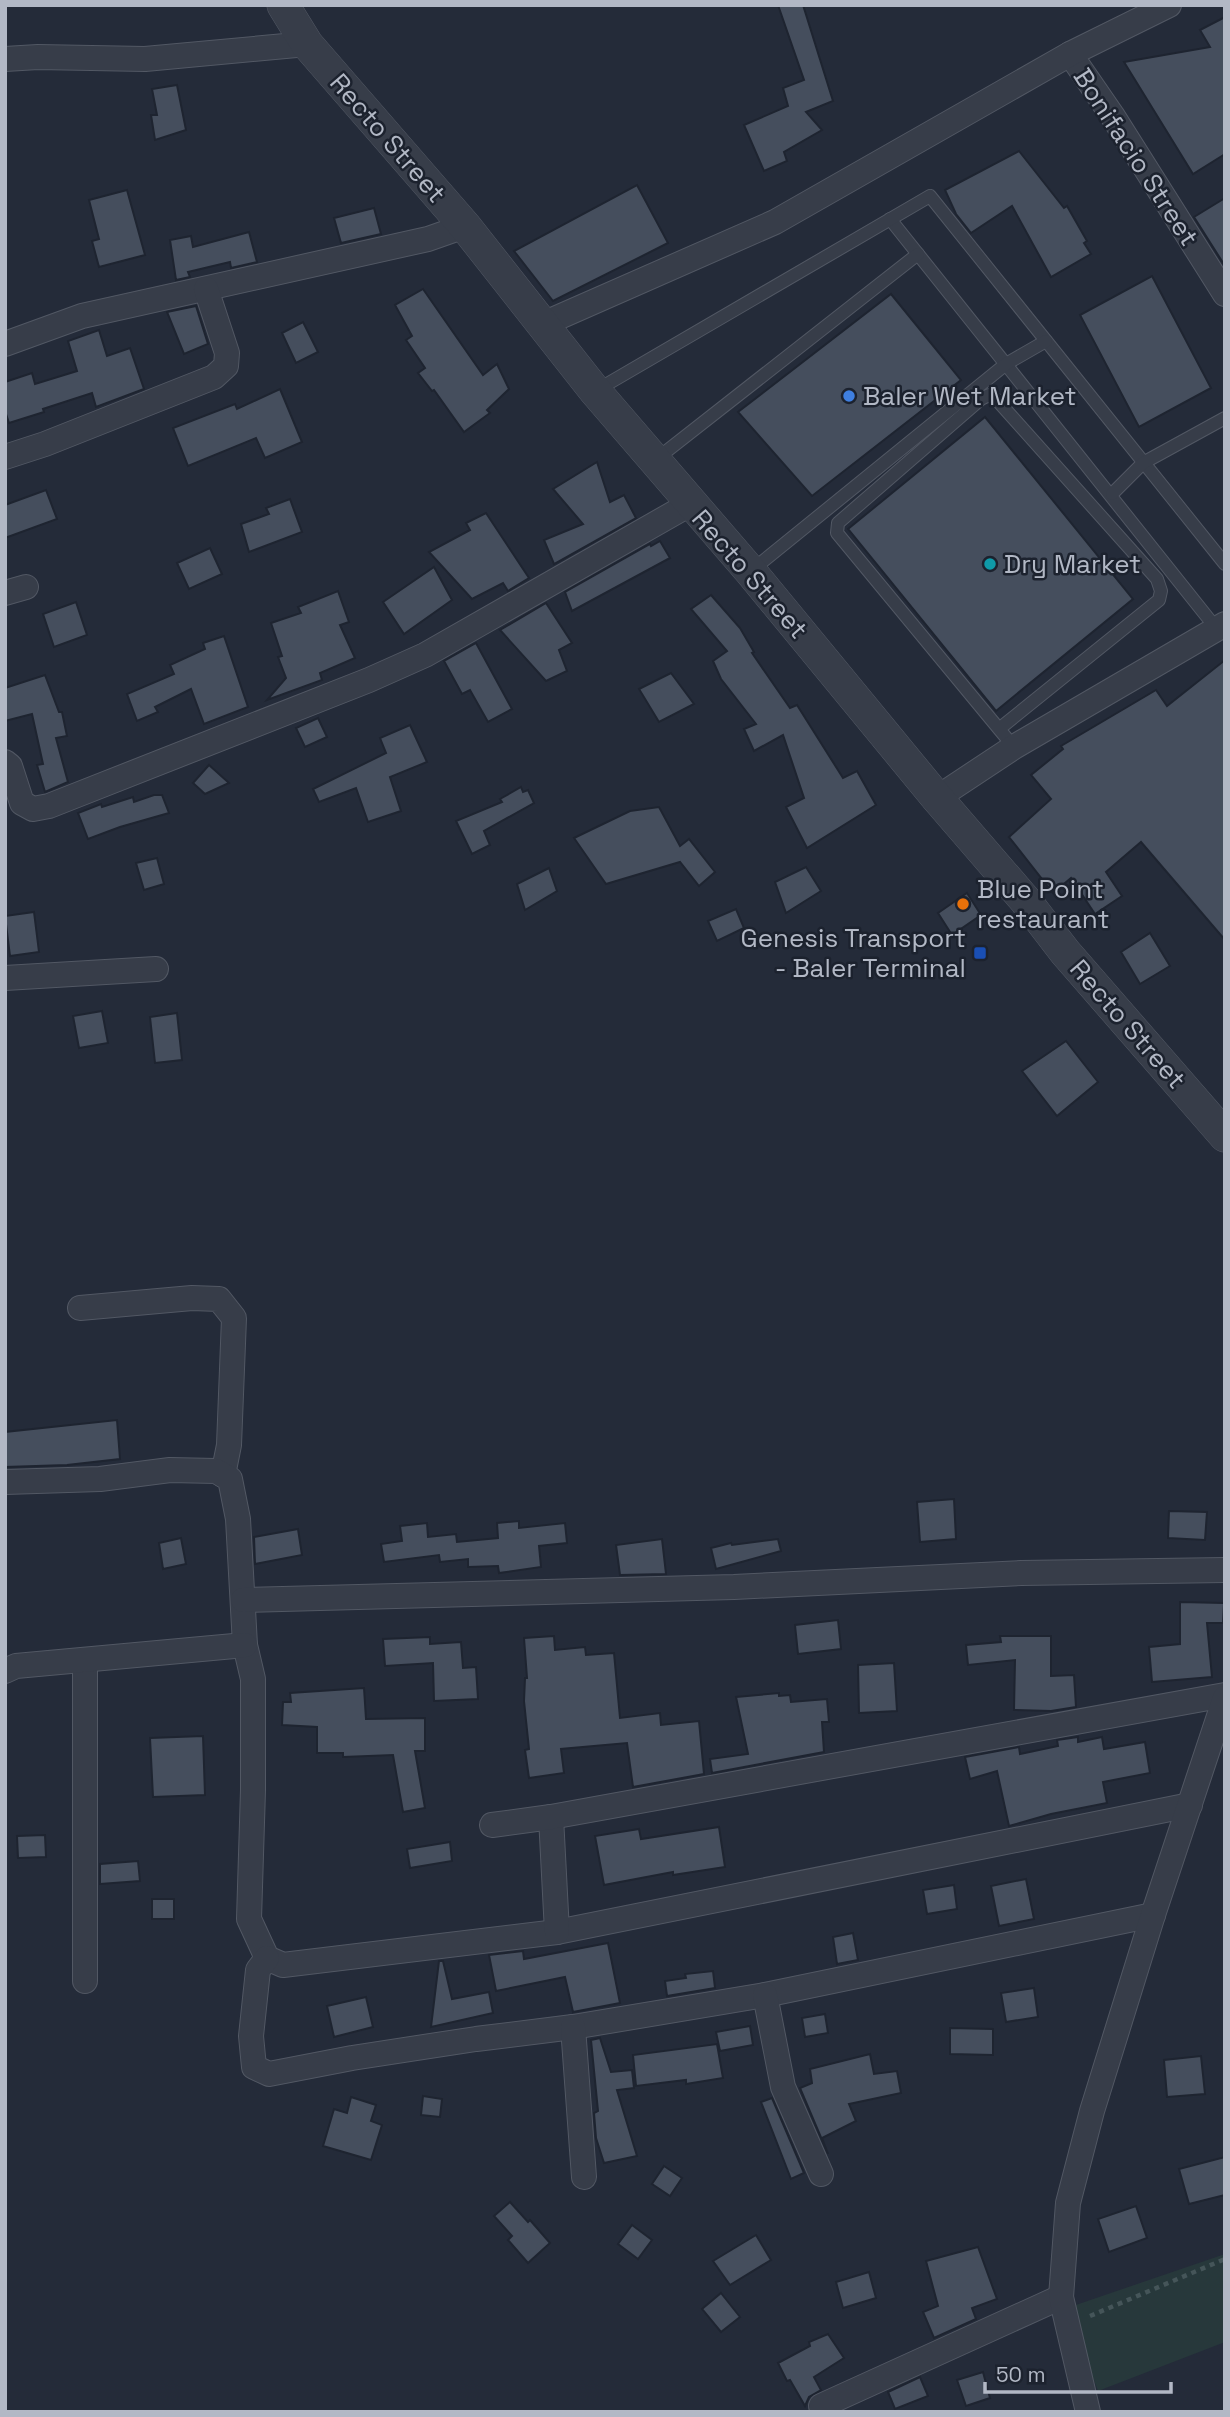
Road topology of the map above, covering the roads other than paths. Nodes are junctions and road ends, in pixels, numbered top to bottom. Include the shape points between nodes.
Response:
1 (283, 5) edge
2 (1169, 5) edge
3 (307, 44) junction
4 (1070, 54) junction
5 (5, 60) edge
6 (890, 219) junction
7 (465, 226) junction
8 (918, 254) junction
9 (206, 289) junction
10 (1225, 294) edge
11 (541, 325) junction
12 (1046, 341) junction
13 (5, 344) edge
14 (1006, 364) junction
15 (595, 391) junction
16 (1225, 418) edge
17 (5, 457) edge
18 (654, 461) junction
19 (1143, 463) junction
20 (1112, 494) junction
21 (690, 504) junction
22 (1225, 564) edge
23 (751, 572) junction
24 (1221, 626) edge
25 (1007, 738) junction
26 (5, 762) edge
27 (937, 798) junction
28 (156, 969) dead end
29 (5, 978) edge
30 (1225, 1136) edge
31 (80, 1308) dead end
32 (223, 1475) junction
33 (5, 1482) edge
34 (1225, 1570) edge
35 (243, 1600) junction
36 (245, 1645) junction
37 (85, 1660) junction
38 (5, 1671) edge
39 (1225, 1697) edge
40 (1190, 1805) junction
41 (551, 1817) junction
42 (492, 1825) dead end
43 (1153, 1915) junction
44 (557, 1932) junction
45 (267, 1958) junction
46 (85, 1981) dead end
47 (765, 1995) junction
48 (573, 2027) junction
49 (821, 2175) dead end
50 (583, 2178) dead end
51 (1061, 2297) junction
52 (821, 2406) dead end
53 (1088, 2412) edge

1 - 3 street, Recto Street
2 - 4 street
3 - 5 street via 145,59
3 - 7 street, Recto Street
4 - 10 street, Bonifacio Street
4 - 11 street via 775,222
6 - 8 lane
6 - 12 lane via 930,196
6 - 15 lane
7 - 9 street via 428,239
7 - 11 street, Recto Street
8 - 14 lane
8 - 18 lane
9 - 13 street via 82,316
9 - 17 street via 227,353 226,366 214,377
11 - 15 street, Recto Street
12 - 14 lane
12 - 19 lane
14 - 20 lane
14 - 23 lane
15 - 18 street, Recto Street
16 - 19 lane
18 - 21 street, Recto Street
19 - 20 lane
19 - 22 lane
20 - 24 lane
21 - 23 street, Recto Street
21 - 26 street via 425,655 49,806 33,809 22,803
23 - 27 street, Recto Street
24 - 25 street
25 - 25 lane via 837,533 838,523 989,395 1157,579 1161,591 1158,600
25 - 27 street
27 - 30 street, Recto Street
28 - 29 street
31 - 32 street via 219,1299 234,1318 229,1445
32 - 33 street via 170,1470 100,1479
32 - 35 street via 230,1479 238,1519
34 - 35 street
35 - 36 street
36 - 37 street
36 - 45 street via 253,1679 249,1919
37 - 38 street
37 - 46 street
39 - 40 street
39 - 41 street
40 - 43 street
40 - 44 street
41 - 42 street
41 - 44 street
43 - 47 street
43 - 51 street via 1068,2203
44 - 45 street via 283,1965
45 - 48 street via 258,1970 251,2036 254,2067 269,2074 352,2057
47 - 48 street
47 - 49 street via 783,2087
48 - 50 street
51 - 52 street
51 - 53 street

